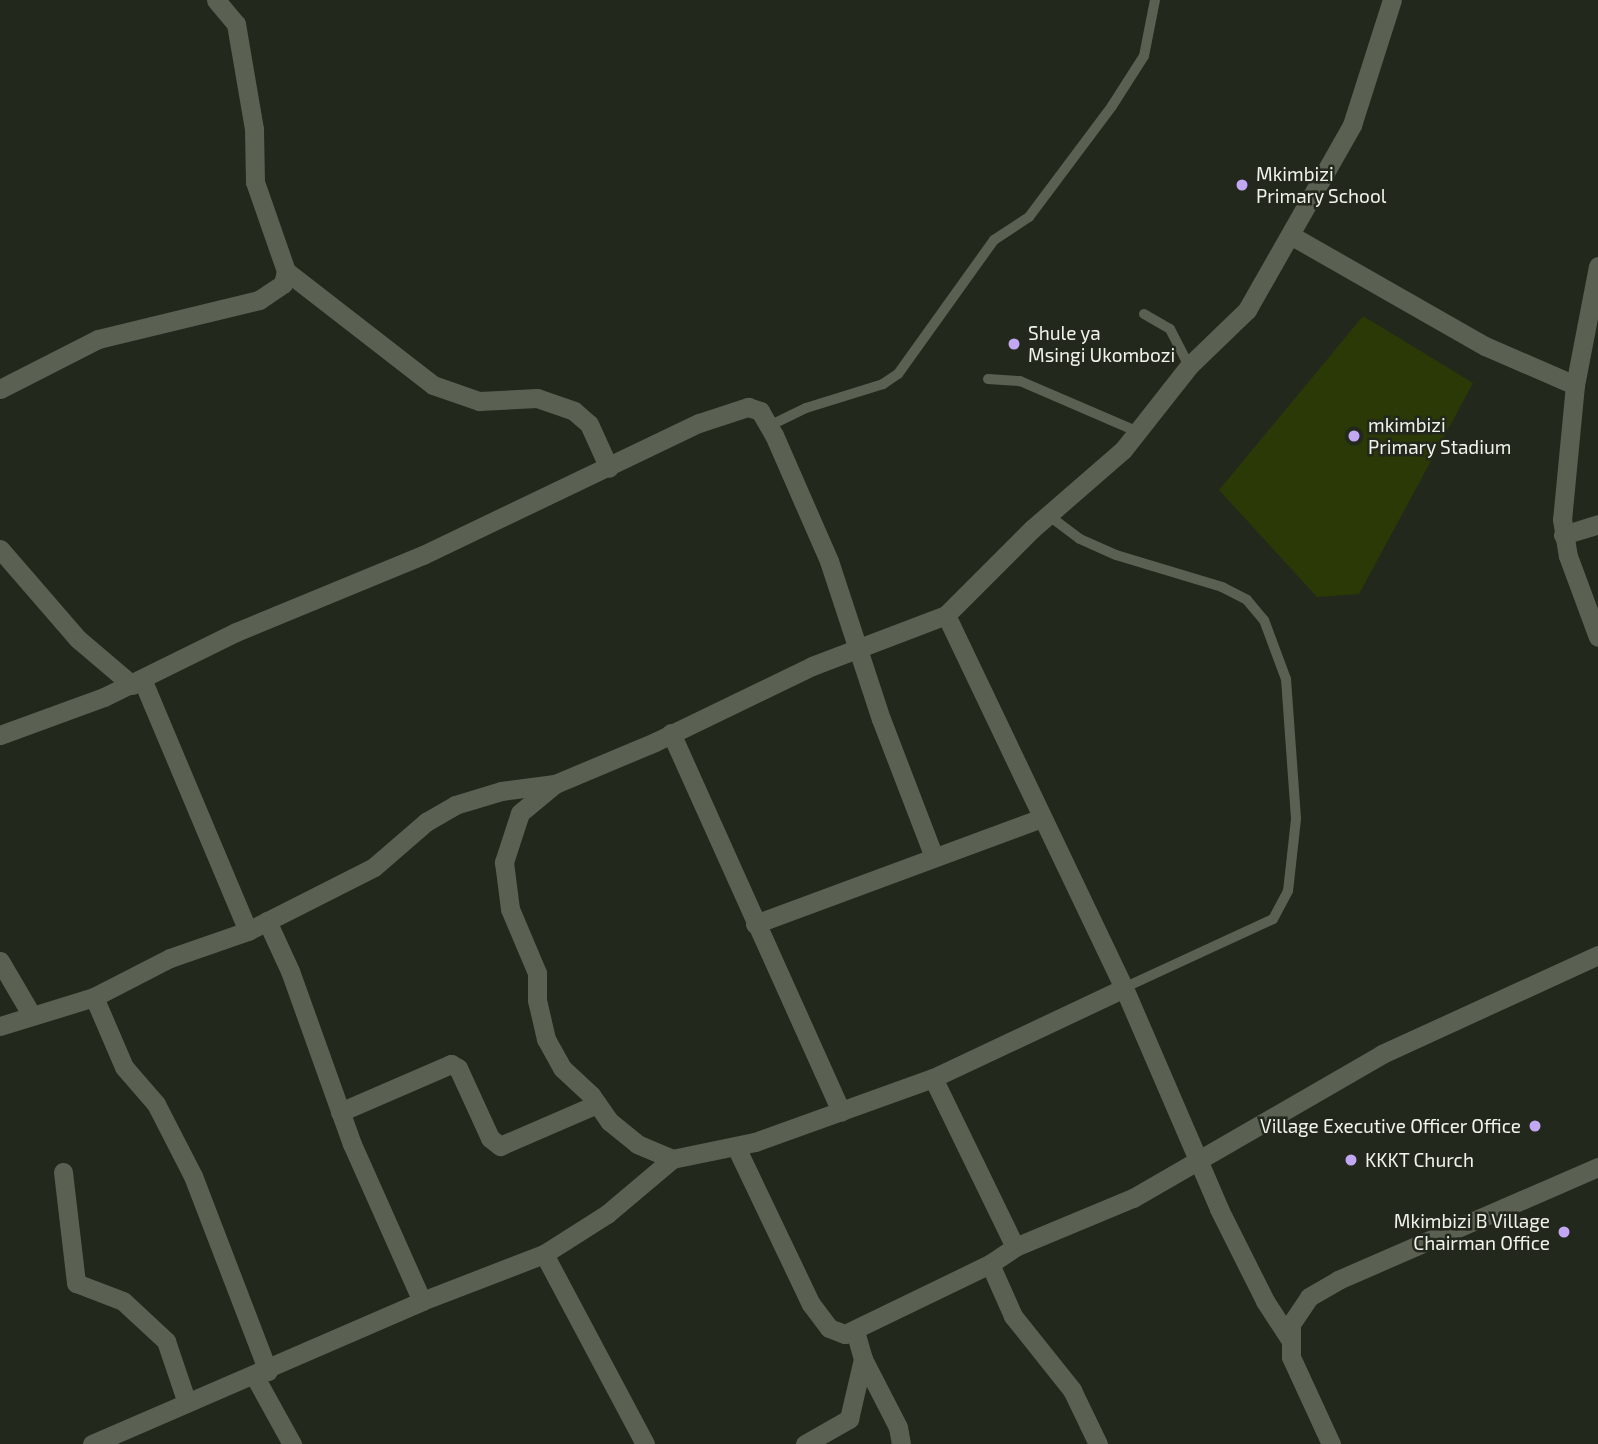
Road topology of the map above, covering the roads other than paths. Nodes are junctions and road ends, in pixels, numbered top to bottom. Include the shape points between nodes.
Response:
1 (216, 0) edge
2 (1155, 0) edge
3 (1392, 0) edge
4 (1292, 236) junction
5 (1598, 266) edge
6 (286, 271) junction
7 (1144, 314) dead end
8 (1189, 366) junction
9 (988, 379) dead end
10 (1575, 384) junction
11 (0, 389) edge
12 (769, 426) junction
13 (1136, 430) junction
14 (609, 468) junction
15 (1048, 515) junction
16 (1598, 524) edge
17 (1563, 535) junction
18 (0, 549) edge
19 (946, 615) junction
20 (1598, 637) edge
21 (857, 647) junction
22 (137, 682) junction
23 (671, 733) junction
24 (0, 735) edge
25 (555, 784) junction
26 (1042, 818) junction
27 (934, 857) junction
28 (267, 921) junction
29 (755, 925) junction
30 (248, 931) junction
31 (1598, 955) edge
32 (0, 961) edge
33 (1124, 988) junction
34 (94, 997) junction
35 (31, 1014) junction
36 (0, 1026) edge
37 (933, 1078) junction
38 (597, 1104) junction
39 (340, 1112) junction
40 (841, 1112) junction
41 (736, 1147) junction
42 (1199, 1158) junction
43 (672, 1159) junction
44 (1598, 1167) edge
45 (63, 1172) dead end
46 (1015, 1247) junction
47 (544, 1254) junction
48 (990, 1264) junction
49 (422, 1301) junction
50 (855, 1331) junction
51 (1289, 1338) junction
52 (863, 1359) junction
53 (261, 1374) junction
54 (187, 1403) junction
55 (92, 1444) edge
56 (292, 1444) edge
57 (645, 1444) edge
58 (805, 1444) edge
59 (901, 1444) edge
60 (1098, 1444) edge
61 (1331, 1444) edge

1 - 6 street via 236,24 253,118 255,183
2 - 12 lane via 1144,56 1112,106 1030,217 994,240 898,374 883,384 806,408
3 - 4 street via 1352,125
4 - 8 street via 1247,310
4 - 10 street via 1485,346
5 - 10 street
6 - 11 street via 283,284 266,297 98,339
6 - 14 street via 433,385 479,401 537,398 574,411 589,424
7 - 8 lane via 1170,329
8 - 13 street
9 - 13 lane via 1020,382
10 - 17 street
12 - 14 street via 755,408 735,408
12 - 21 street via 829,561
13 - 15 street via 1122,450
14 - 22 street via 423,555 236,632
15 - 19 street
15 - 33 lane via 1080,539 1116,555 1222,587 1247,600 1264,620 1286,679 1296,819 1288,891 1273,919
16 - 17 street
17 - 20 street
18 - 22 street via 64,625
19 - 21 street via 918,629
19 - 26 street
21 - 23 street
21 - 27 street
22 - 24 street
22 - 30 street
23 - 25 street
23 - 29 street
25 - 28 street via 501,791 455,805 426,822 374,867
25 - 38 street via 520,813 504,862 506,891 537,973 537,1000 546,1039 562,1068
26 - 27 street
26 - 33 street
27 - 29 street
28 - 30 street
28 - 39 street via 290,971
29 - 40 street
30 - 34 street via 170,958
31 - 42 street via 1382,1055
32 - 35 street
33 - 37 street
33 - 42 street
34 - 35 street
34 - 53 street via 124,1067 156,1104 193,1176
35 - 36 street
37 - 40 street
37 - 46 street
38 - 39 street via 500,1146 490,1138 451,1064
38 - 43 street via 622,1134
39 - 49 street
40 - 41 street
41 - 43 street
41 - 50 street via 790,1264 823,1322 834,1333
42 - 46 street via 1132,1198
42 - 51 street via 1265,1301
43 - 47 street via 598,1220
44 - 51 street via 1338,1280 1309,1297 1295,1314
45 - 54 street via 76,1283 122,1301 166,1341
46 - 48 street
47 - 49 street
47 - 57 street
48 - 50 street
48 - 60 street via 1013,1316 1072,1390
49 - 53 street
50 - 52 street
51 - 61 street via 1295,1370
52 - 58 street via 849,1419
52 - 59 street via 898,1427
53 - 54 street
53 - 56 street
54 - 55 street

